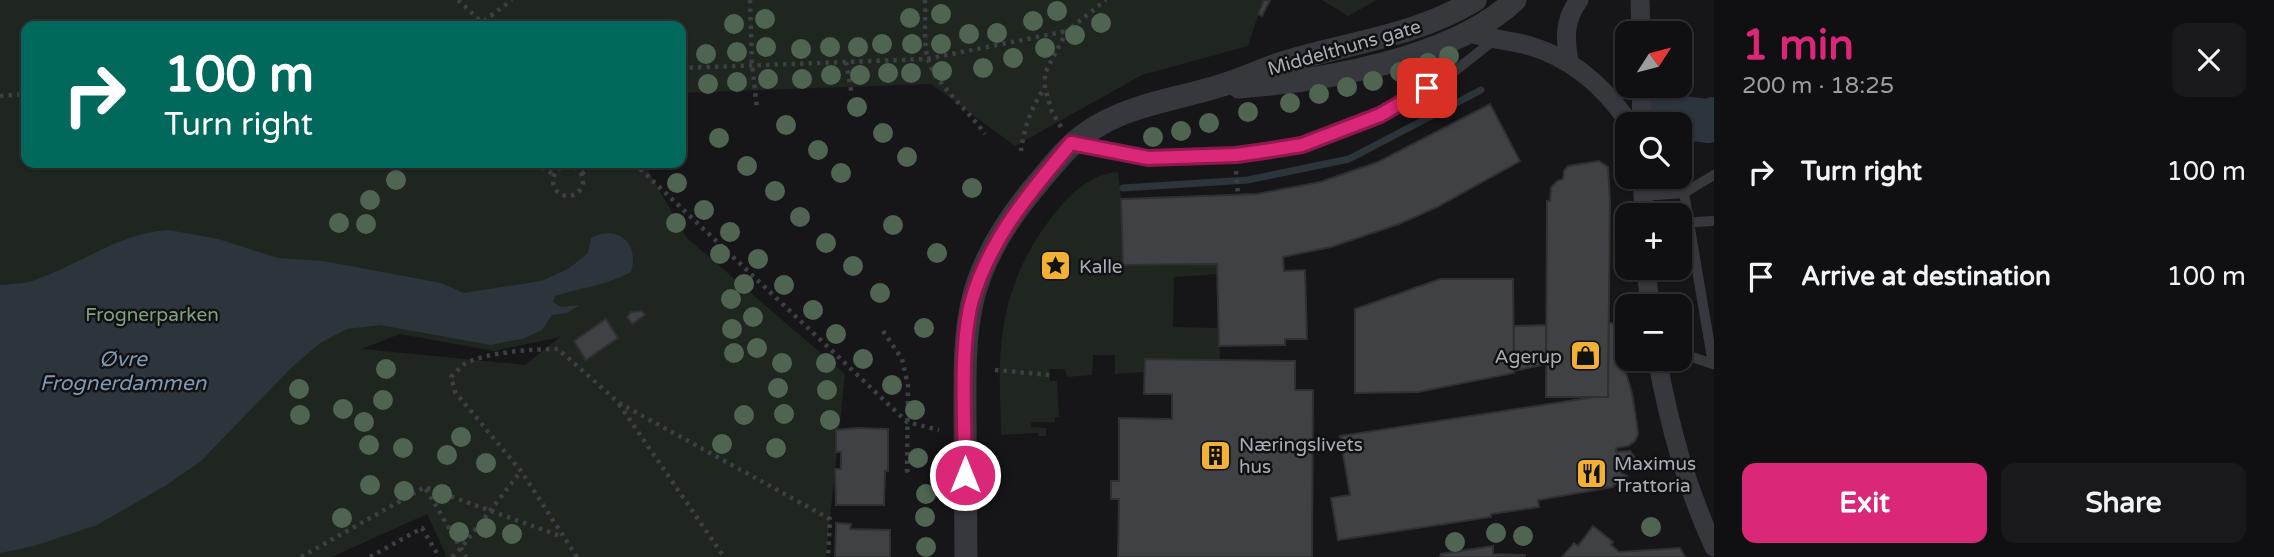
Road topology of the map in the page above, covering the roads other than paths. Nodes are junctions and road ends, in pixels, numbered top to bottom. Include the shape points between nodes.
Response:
1 (1475, 0) edge
2 (1515, 0) edge
3 (1579, 0) edge
4 (1640, 0) edge
5 (1641, 21) edge
6 (1469, 33) junction
7 (1494, 40) junction
8 (1569, 62) junction
9 (1210, 89) junction
10 (1622, 112) edge
11 (1071, 143) junction
12 (1714, 175) edge
13 (1684, 193) junction
14 (1643, 196) edge
15 (1684, 203) edge
16 (1712, 220) dead end
17 (1692, 222) edge
18 (1692, 262) edge
19 (1692, 357) edge
20 (1659, 371) edge
21 (1714, 547) edge
22 (966, 557) edge

1 - 9 street, Middelthuns gate via 1406,32 1281,64
2 - 6 street, Middelthuns gate
3 - 8 street via 1567,21
4 - 5 street
6 - 7 street
6 - 9 street, Middelthuns gate via 1425,52 1289,84
7 - 8 street via 1524,44
7 - 11 lane via 1451,74 1380,115 1302,145 1236,155 1148,158
8 - 10 street via 1590,77
9 - 11 street, Middelthuns gate via 1129,110
11 - 22 street, Middelthuns gate via 1006,225 986,261 972,302 965,385
12 - 13 lane
13 - 14 lane
13 - 15 lane
16 - 17 lane
18 - 19 lane via 1713,364
20 - 21 street via 1681,463

